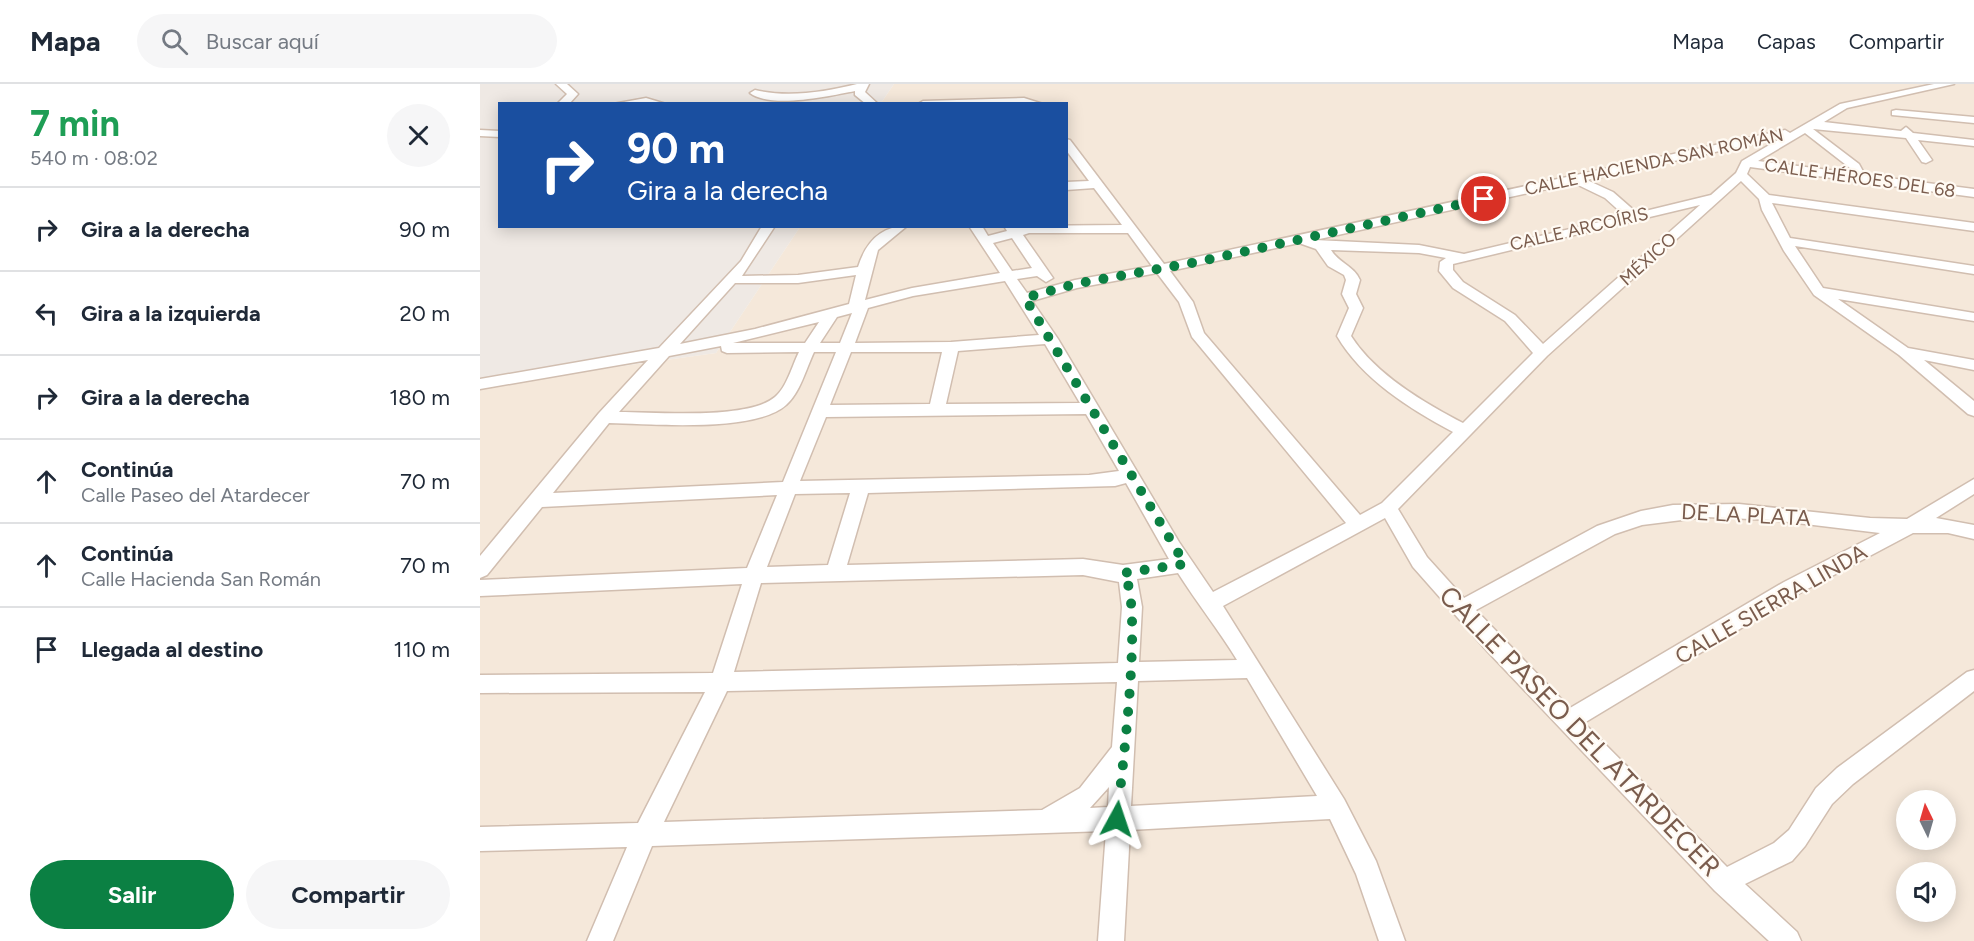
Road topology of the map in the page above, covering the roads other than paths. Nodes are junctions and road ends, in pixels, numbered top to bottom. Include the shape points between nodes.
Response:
1 (561, 84) edge
2 (1949, 84) edge
3 (863, 85) edge
4 (755, 93) dead end
5 (1886, 98) junction
6 (564, 102) edge
7 (870, 102) edge
8 (990, 102) edge
9 (1029, 102) edge
10 (1896, 113) junction
11 (1974, 120) edge
12 (1804, 127) junction
13 (480, 133) edge
14 (498, 134) edge
15 (1910, 135) junction
16 (1974, 143) edge
17 (1068, 146) edge
18 (1926, 160) dead end
19 (1743, 169) junction
20 (1861, 178) junction
21 (1576, 179) junction
22 (1098, 184) junction
23 (1068, 186) edge
24 (1974, 193) edge
25 (1715, 198) junction
26 (1765, 198) junction
27 (1634, 217) junction
28 (1068, 227) edge
29 (1974, 227) edge
30 (768, 228) edge
31 (897, 228) edge
32 (1032, 228) edge
33 (1130, 228) junction
34 (1011, 229) edge
35 (980, 234) edge
36 (1300, 239) junction
37 (1786, 241) junction
38 (1321, 246) junction
39 (1460, 257) junction
40 (1162, 268) junction
41 (866, 269) junction
42 (1974, 270) edge
43 (1040, 271) junction
44 (1010, 276) junction
45 (730, 278) junction
46 (1054, 289) junction
47 (1819, 292) junction
48 (1025, 298) junction
49 (859, 307) junction
50 (832, 314) junction
51 (1974, 316) edge
52 (1050, 339) junction
53 (695, 346) junction
54 (951, 347) junction
55 (809, 348) junction
56 (844, 348) junction
57 (1904, 352) junction
58 (661, 353) junction
59 (1542, 353) junction
60 (1974, 365) edge
61 (480, 384) edge
62 (1091, 408) junction
63 (1974, 410) edge
64 (822, 411) junction
65 (936, 411) junction
66 (604, 417) junction
67 (1465, 431) junction
68 (1130, 474) junction
69 (861, 486) junction
70 (1974, 486) edge
71 (791, 488) junction
72 (538, 500) junction
73 (1388, 508) junction
74 (1358, 525) junction
75 (1909, 526) junction
76 (1974, 532) edge
77 (1185, 564) junction
78 (480, 570) edge
79 (836, 573) junction
80 (1123, 573) junction
81 (754, 575) junction
82 (480, 588) edge
83 (1208, 604) junction
84 (1461, 608) junction
85 (1252, 669) junction
86 (1130, 670) junction
87 (1974, 679) edge
88 (721, 682) junction
89 (480, 684) edge
90 (1568, 721) junction
91 (1123, 750) junction
92 (1336, 807) junction
93 (1117, 819) junction
94 (1046, 821) junction
95 (644, 837) junction
96 (480, 839) edge
97 (1724, 882) junction
98 (600, 941) edge
99 (1111, 941) edge
100 (1392, 941) edge
101 (1788, 941) edge

1 - 6 street via 573,94
2 - 5 street, MÉXICO
3 - 4 street via 808,95
3 - 7 street via 859,93
5 - 10 street
5 - 12 street, MÉXICO via 1844,106
8 - 9 street
10 - 11 street
10 - 15 street
12 - 15 street
12 - 19 street, MÉXICO
12 - 20 street via 1855,165
12 - 21 street, CALLE HACIENDA SAN ROMÁN
13 - 14 street
15 - 16 street
15 - 18 street
17 - 22 street
19 - 20 street, CALLE HÉROES DEL 68
19 - 25 street, MÉXICO
19 - 26 street
20 - 24 street, CALLE HÉROES DEL 68
21 - 27 street via 1609,195
21 - 36 street, CALLE HACIENDA SAN ROMÁN
22 - 23 street
22 - 33 street
25 - 27 street, CALLE ARCOÍRIS
25 - 59 street, MÉXICO
26 - 29 street
26 - 37 street
27 - 39 street, CALLE ARCOÍRIS
28 - 33 street
30 - 45 street via 746,263
31 - 41 street via 871,247
32 - 34 street
33 - 40 street
34 - 35 street
34 - 43 street
35 - 44 street
36 - 38 street
36 - 40 street
37 - 42 street
37 - 47 street
38 - 39 street via 1419,249
38 - 67 street via 1353,280 1349,294 1356,308 1344,336 1348,345 1395,387
39 - 59 street, CALLE ARCOÍRIS via 1445,264 1449,276 1510,318
40 - 46 street
40 - 74 street via 1185,302 1197,334
41 - 45 street via 762,281
41 - 49 street
43 - 44 street
43 - 46 street
44 - 48 street
44 - 49 street via 912,292
45 - 58 street
46 - 48 street
47 - 51 street
47 - 57 street
48 - 52 street
49 - 50 street
49 - 56 street
50 - 53 street
50 - 55 street
52 - 54 street
52 - 62 street
53 - 55 street
53 - 58 street
54 - 56 street
54 - 65 street
55 - 56 street
55 - 66 street via 780,402 762,412 725,417
56 - 64 street
57 - 60 street
57 - 63 street
58 - 61 street
58 - 66 street
59 - 67 street, MÉXICO
62 - 65 street
62 - 68 street
64 - 65 street
64 - 71 street
66 - 72 street
67 - 73 street, MÉXICO
68 - 69 street via 1115,480 1089,482
68 - 77 street
69 - 71 street
69 - 79 street
70 - 75 street, CALLE SIERRA LINDA
71 - 72 street
71 - 81 street
72 - 78 street
73 - 74 street, MÉXICO
73 - 84 street, CALLE PASEO DEL ATARDECER via 1420,562
74 - 83 street, MÉXICO
75 - 76 street, DE LA PLATA via 1938,524
75 - 84 street, DE LA PLATA via 1680,510 1608,529
75 - 90 street, CALLE SIERRA LINDA via 1791,588
77 - 80 street
77 - 83 street
79 - 80 street via 1083,567
79 - 81 street
80 - 86 street via 1128,579 1132,607
81 - 82 street
81 - 88 street
83 - 85 street via 1226,624
84 - 90 street, CALLE PASEO DEL ATARDECER
85 - 86 street
85 - 92 street
86 - 88 street
86 - 91 street
87 - 97 street via 1845,776 1824,796 1797,838 1783,852
88 - 89 street
88 - 95 street
90 - 97 street, CALLE PASEO DEL ATARDECER
91 - 93 street
91 - 94 street via 1088,796
92 - 93 street
92 - 100 street via 1367,870
93 - 94 street
93 - 99 street
94 - 95 street
95 - 96 street
95 - 98 street
97 - 101 street, CALLE PASEO DEL ATARDECER

